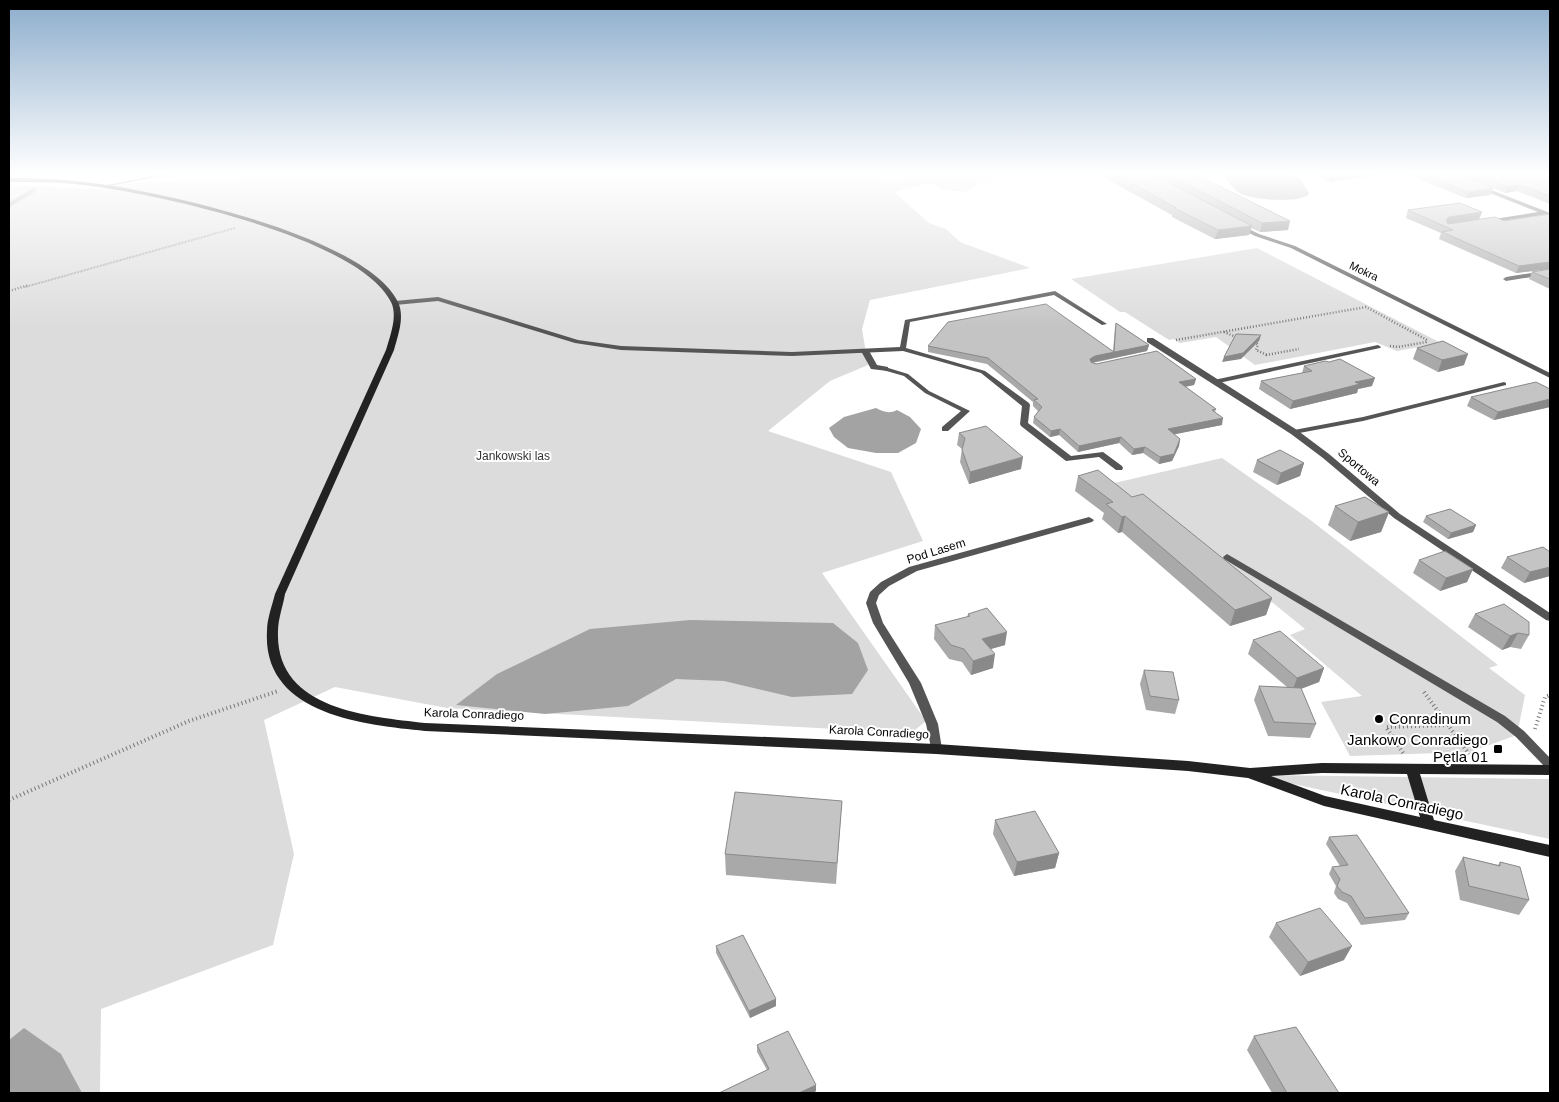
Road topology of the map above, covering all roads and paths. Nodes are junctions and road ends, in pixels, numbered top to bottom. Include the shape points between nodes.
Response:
1 (240, 225) edge
2 (262, 225) edge
3 (1239, 225) edge
4 (1550, 272) edge
5 (1506, 279) dead end
6 (9, 291) edge
7 (395, 303) junction
8 (1366, 306) dead end
9 (1104, 324) dead end
10 (1223, 332) junction
11 (1243, 338) edge
12 (1250, 339) edge
13 (1260, 341) edge
14 (1255, 342) junction
15 (1155, 346) joint
16 (1378, 347) dead end
17 (903, 349) junction
18 (865, 351) junction
19 (1266, 355) dead end
20 (885, 369) joint
21 (1550, 376) edge
22 (1214, 382) junction
23 (1504, 384) dead end
24 (944, 429) dead end
25 (1294, 432) junction
26 (1119, 468) dead end
27 (1088, 520) dead end
28 (1227, 557) dead end
29 (1550, 618) edge
30 (290, 686) junction
31 (1422, 690) dead end
32 (1550, 694) edge
33 (1448, 725) junction
34 (1531, 744) junction
35 (936, 749) junction
36 (1470, 756) dead end
37 (1409, 763) junction
38 (1550, 765) edge
39 (1550, 770) edge
40 (1250, 774) junction
41 (9, 800) edge
42 (1429, 824) junction
43 (1550, 851) edge

1 - 6 path
2 - 7 street via 344,257 382,284
3 - 21 street, Mokra via 1293,247
4 - 5 street
7 - 18 lane via 438,299 589,345 792,354
7 - 30 street, Karola Conradiego via 397,316 390,350 275,609 271,644 279,672
8 - 10 path
9 - 17 lane via 1055,293 907,321
10 - 11 path
10 - 15 path
12 - 14 path
13 - 14 path
14 - 19 path via 1258,345 1256,350
15 - 22 street, Sportowa via 1168,351
16 - 22 lane
17 - 18 lane
17 - 26 lane via 983,372 1026,406 1024,424 1069,459 1100,454
18 - 20 street via 874,367
20 - 24 lane via 906,375 927,392 966,411
22 - 25 street, Sportowa
23 - 25 lane via 1363,419
25 - 29 street, Sportowa via 1397,516
27 - 35 street, Pod Lasem via 913,569 874,594 871,603 878,623 915,683 932,724
28 - 34 lane via 1501,719
30 - 35 street, Karola Conradiego via 307,700 328,709 390,724
30 - 41 path via 189,721
31 - 33 path
32 - 34 path via 1538,717
33 - 36 path
33 - 37 path via 1386,727
34 - 38 lane
35 - 40 street, Karola Conradiego via 1188,766
37 - 39 street, Karola Conradiego
37 - 40 street, Karola Conradiego
37 - 42 street
40 - 42 street, Karola Conradiego via 1324,801
42 - 43 street, Karola Conradiego

